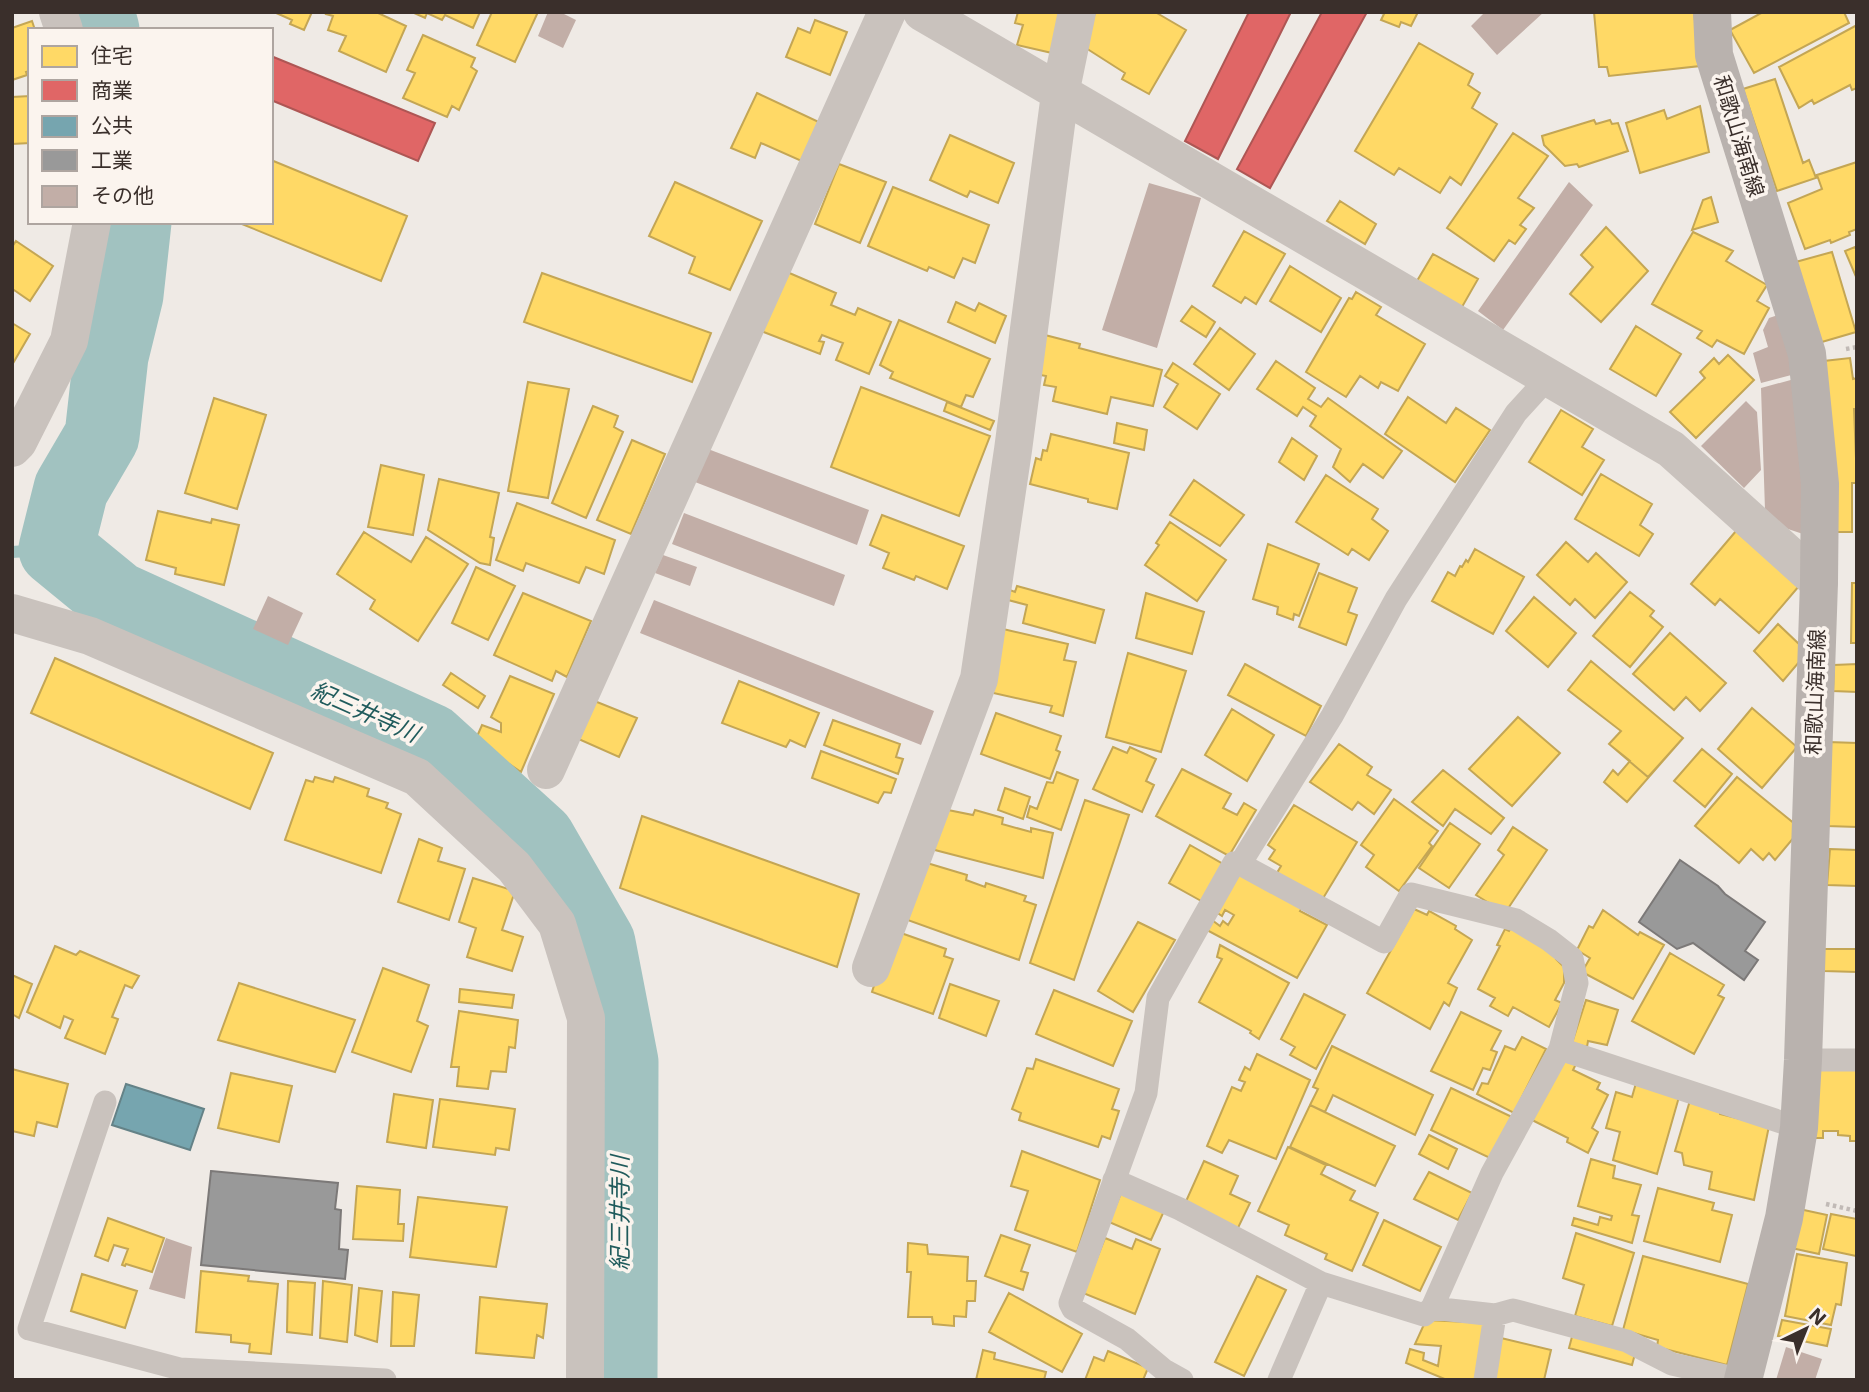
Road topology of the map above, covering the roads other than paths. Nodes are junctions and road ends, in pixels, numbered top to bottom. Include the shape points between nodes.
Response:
1 (887, 12) edge
2 (922, 12) edge
3 (1077, 12) edge
4 (1712, 12) edge
5 (1060, 94) junction
6 (93, 224) edge
7 (1547, 379) junction
8 (17, 432) edge
9 (1819, 582) junction
10 (18, 624) edge
11 (546, 770) dead end
12 (1240, 864) junction
13 (871, 968) dead end
14 (1560, 1049) junction
15 (1803, 1060) junction
16 (1857, 1060) edge
17 (105, 1102) dead end
18 (1799, 1128) junction
19 (1114, 1180) junction
20 (1321, 1283) junction
21 (1432, 1308) junction
22 (1495, 1315) junction
23 (386, 1380) edge
24 (585, 1380) edge
25 (1182, 1380) edge
26 (1279, 1380) edge
27 (1485, 1380) edge
28 (1743, 1380) edge

1 - 11 street
2 - 5 street
3 - 5 street
4 - 9 main road, 和歌山海南線 via 1714,55 1807,354 1820,484
5 - 7 street
5 - 13 street via 979,679
6 - 8 street via 69,341
7 - 9 street via 1671,449
7 - 12 lane via 1516,413 1396,599 1332,716
9 - 15 main road, 和歌山海南線
10 - 24 street via 90,636 417,777 514,867 557,925 586,1018
12 - 14 lane via 1384,942 1411,894 1516,920 1572,958 1577,982
12 - 19 lane via 1234,863 1157,998 1146,1093
14 - 18 lane
14 - 21 lane via 1492,1173
15 - 16 lane
15 - 18 main road, 和歌山海南線
17 - 23 lane via 29,1329 180,1369
18 - 28 main road, 和歌山海南線 via 1784,1218
19 - 20 lane
19 - 25 lane via 1070,1303
20 - 21 lane via 1424,1315
20 - 26 lane
21 - 22 lane
22 - 27 lane
22 - 28 lane via 1513,1310 1627,1341 1672,1364

